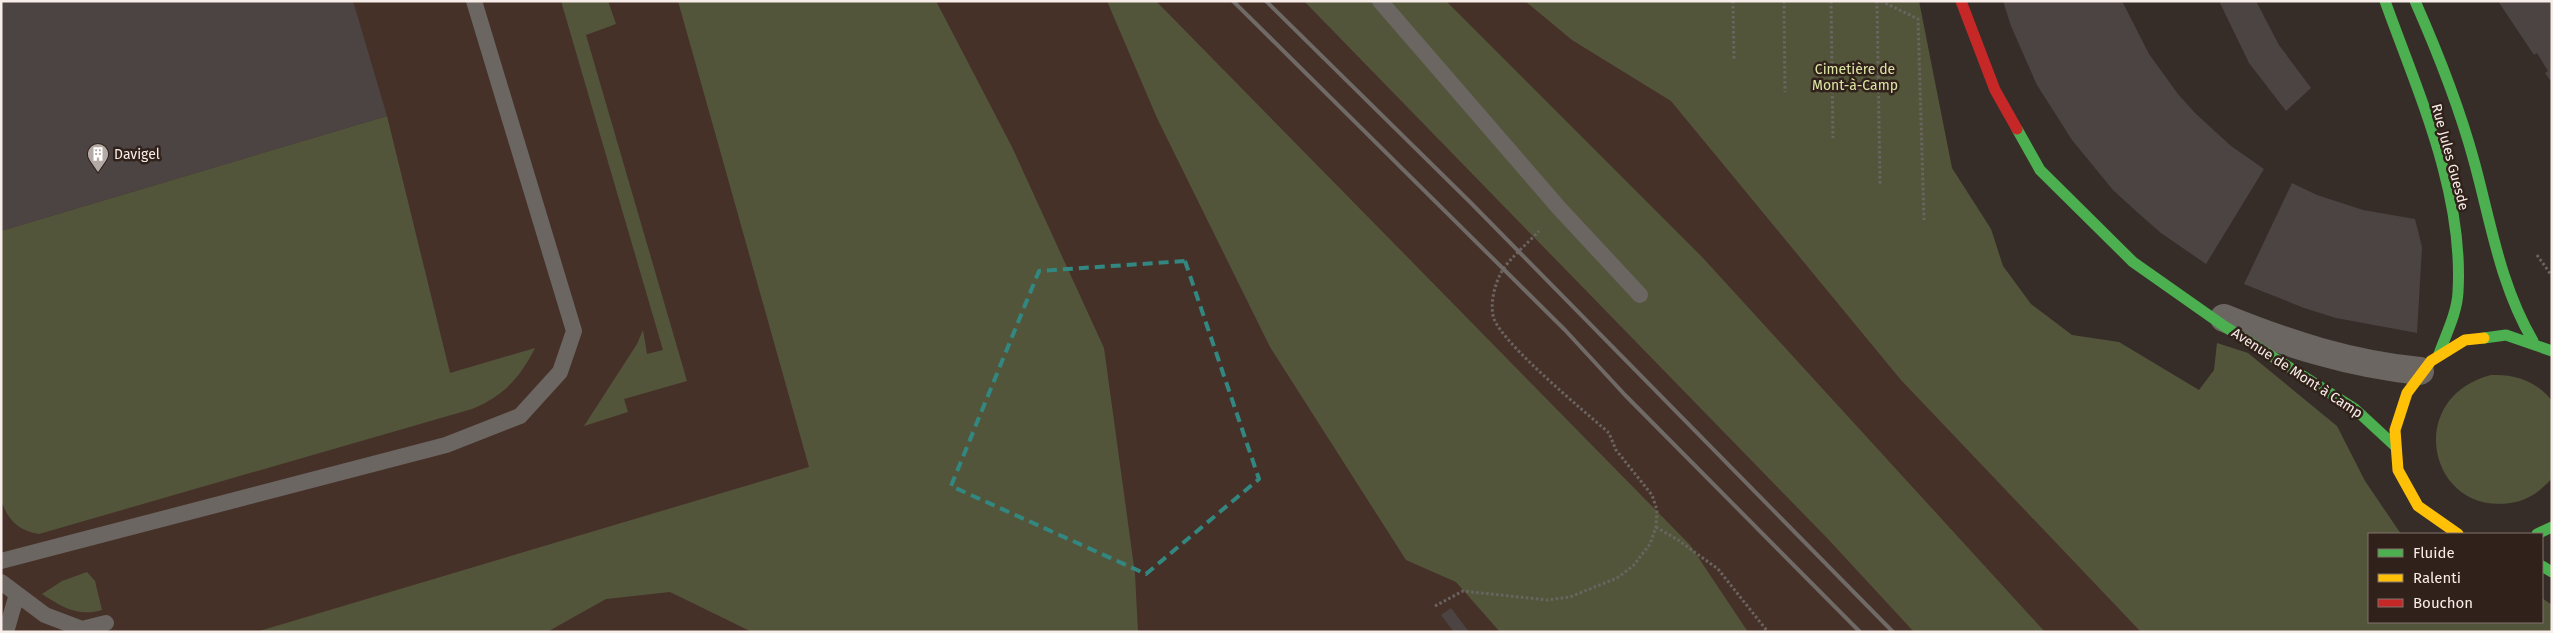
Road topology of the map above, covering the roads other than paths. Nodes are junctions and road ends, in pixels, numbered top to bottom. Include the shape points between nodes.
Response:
1 (474, 1) edge
2 (1380, 1) edge
3 (1961, 1) edge
4 (2385, 1) edge
5 (2415, 1) edge
6 (1640, 295) dead end
7 (2194, 305) junction
8 (2532, 341) junction
9 (2552, 351) edge
10 (2439, 354) junction
11 (2420, 372) junction
12 (2395, 446) junction
13 (2552, 527) edge
14 (2456, 533) edge
15 (2539, 533) edge
16 (2, 560) edge
17 (1, 582) edge
18 (17, 594) junction
19 (106, 623) dead end
20 (6, 632) edge

1 - 16 lane via 574,331 560,372 520,416 446,445
2 - 6 lane via 1559,208
3 - 7 street, Avenue de Mont à Camp via 1995,90 2040,170 2133,262
4 - 10 street, Rue Jules Guesde via 2438,157 2454,228 2458,293
5 - 8 street, Rue Jules Guesde via 2464,128 2502,279
7 - 11 street, Avenue de Mont à Camp via 2276,339 2331,356
7 - 12 street, Avenue de Mont à Camp via 2355,409
8 - 9 street
8 - 10 street via 2505,336 2478,338
10 - 11 street
11 - 12 street via 2400,406
12 - 14 street via 2400,472 2415,501 2429,516
13 - 15 street
17 - 18 lane
18 - 19 lane via 44,615 82,629
18 - 20 lane

